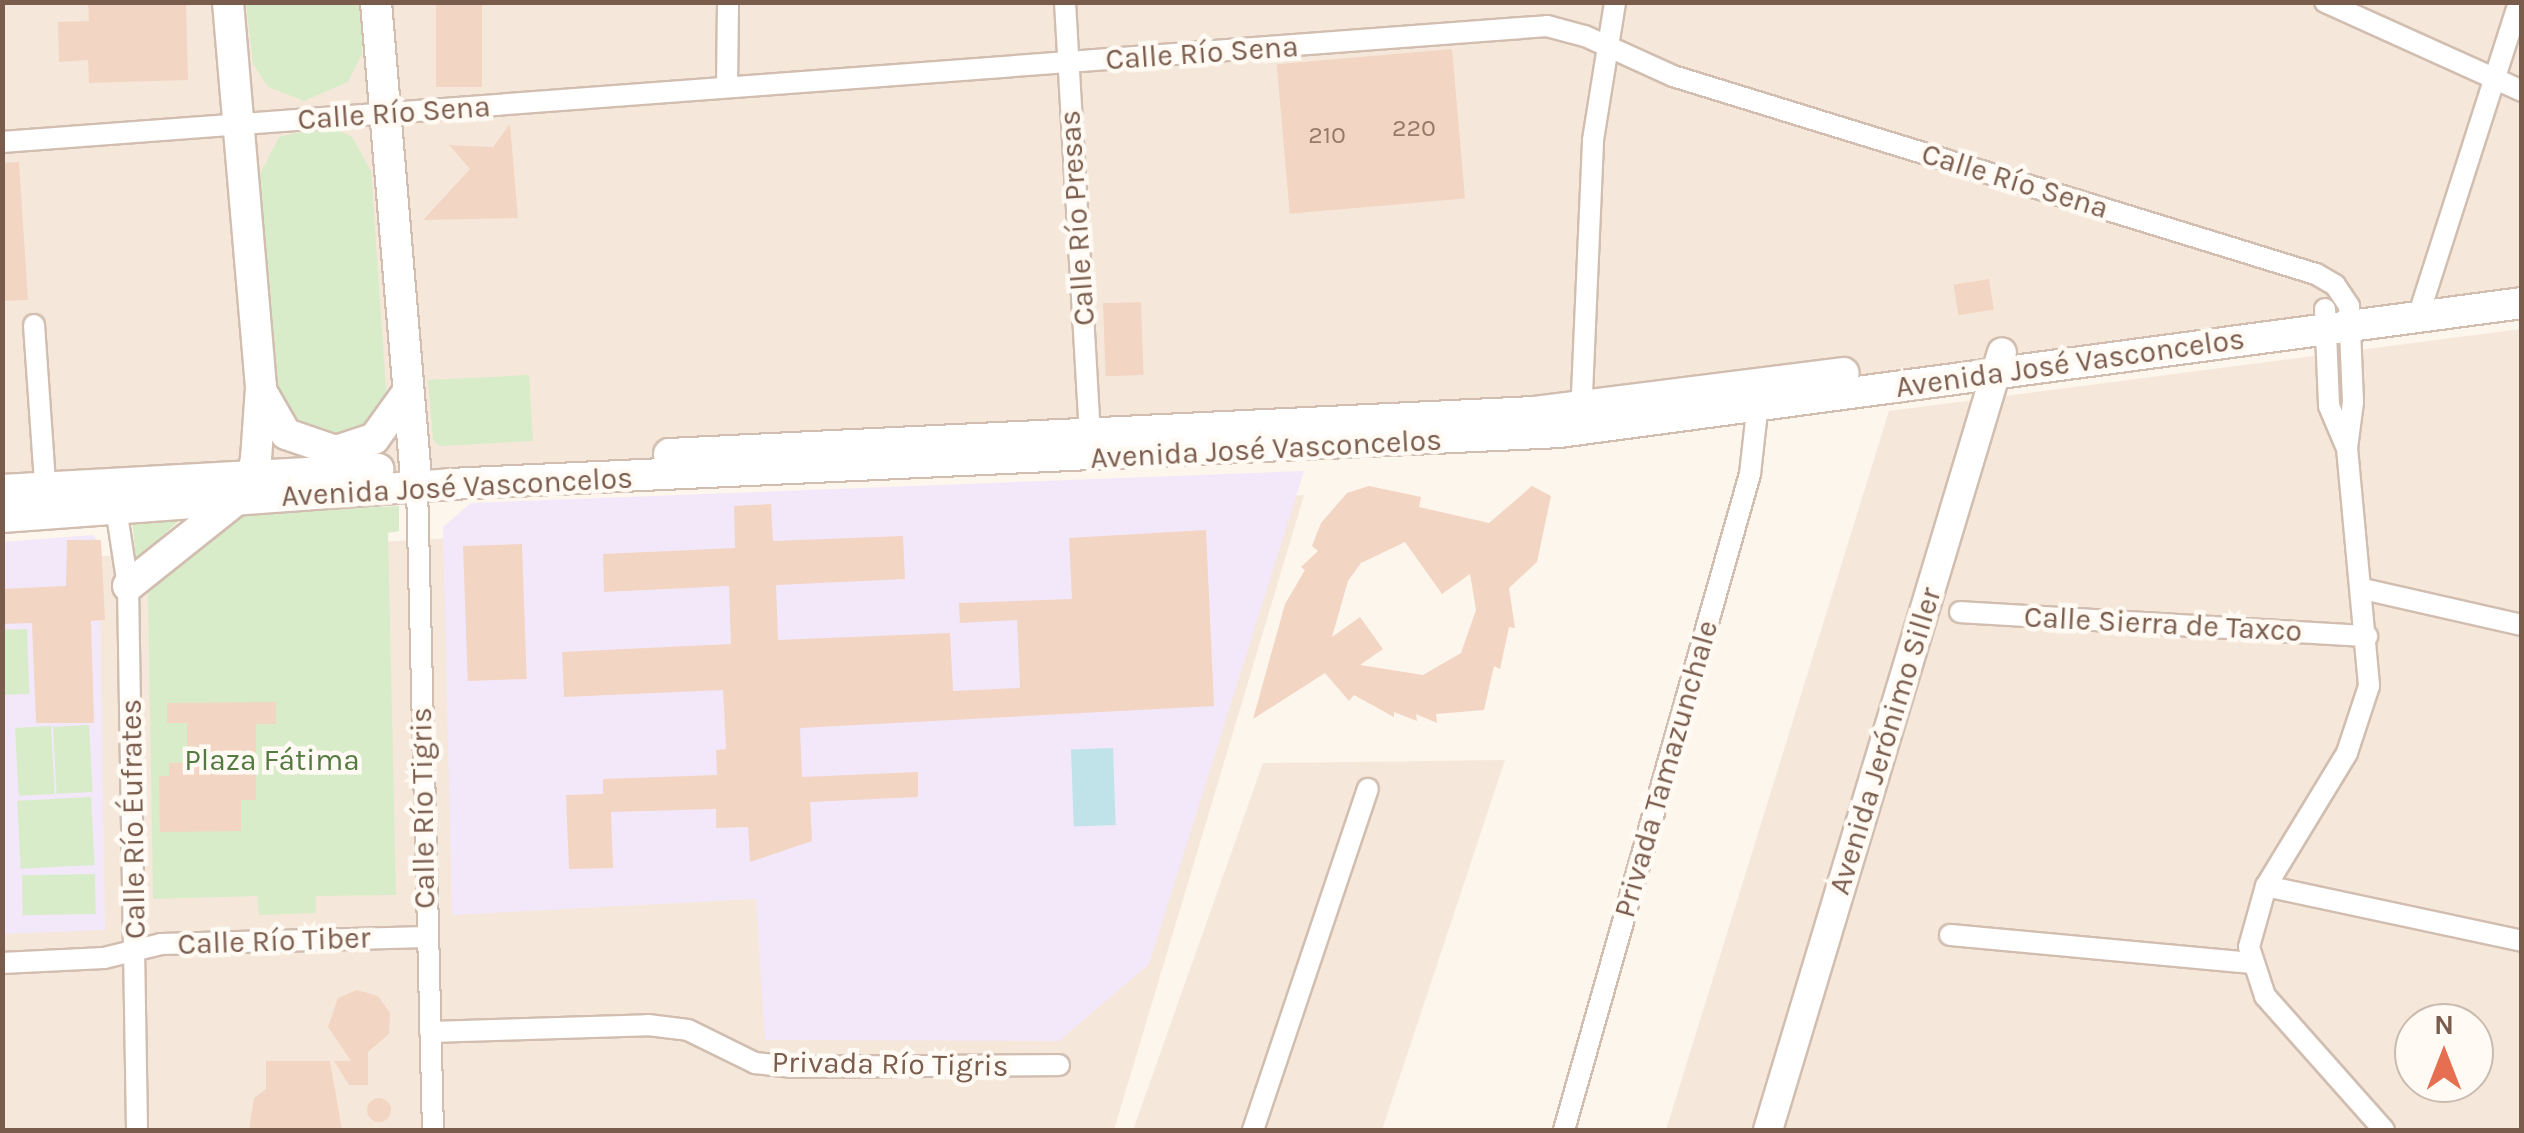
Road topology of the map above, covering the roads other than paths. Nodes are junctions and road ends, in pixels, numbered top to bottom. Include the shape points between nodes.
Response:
1 (228, 2) edge
2 (376, 2) edge
3 (728, 2) edge
4 (1065, 2) edge
5 (1615, 2) edge
6 (2326, 2) edge
7 (2519, 2) edge
8 (1607, 49) junction
9 (1067, 63) junction
10 (2494, 82) junction
11 (727, 86) junction
12 (2522, 92) edge
13 (384, 114) junction
14 (237, 124) junction
15 (2, 142) edge
16 (2522, 283) edge
17 (2522, 303) edge
18 (2421, 307) junction
19 (2338, 318) junction
20 (34, 325) dead end
21 (2000, 363) junction
22 (261, 387) junction
23 (407, 394) junction
24 (1759, 395) junction
25 (1581, 418) junction
26 (1090, 433) junction
27 (416, 477) junction
28 (244, 488) junction
29 (2, 490) edge
30 (46, 500) junction
31 (116, 508) junction
32 (2, 517) edge
33 (128, 586) junction
34 (2363, 590) junction
35 (1960, 612) dead end
36 (2522, 625) edge
37 (2367, 636) junction
38 (1368, 789) dead end
39 (2266, 886) junction
40 (1950, 935) dead end
41 (427, 937) junction
42 (2522, 941) edge
43 (136, 952) junction
44 (2250, 962) junction
45 (2, 963) edge
46 (430, 1032) junction
47 (1058, 1065) dead end
48 (138, 1130) edge
49 (433, 1130) edge
50 (1253, 1130) edge
51 (1564, 1130) edge
52 (1768, 1130) edge
53 (2384, 1130) edge

1 - 14 main road
2 - 13 main road
3 - 11 street
4 - 9 street, Calle Río Presas
5 - 8 street
6 - 10 street
7 - 10 street
8 - 9 street, Calle Río Sena via 1547,26
8 - 19 street, Calle Río Sena via 1673,76 2316,274 2335,285
8 - 25 street via 1584,247
9 - 11 street, Calle Río Sena
9 - 26 street, Calle Río Presas
10 - 12 street
10 - 18 street
11 - 13 street, Calle Río Sena
13 - 14 street, Calle Río Sena
13 - 23 main road
14 - 15 street, Calle Río Sena
14 - 22 main road
16 - 18 main road, Avenida José Vasconcelos
17 - 18 main road, Avenida José Vasconcelos
18 - 19 main road, Avenida José Vasconcelos
19 - 21 main road, Avenida José Vasconcelos
19 - 34 street
20 - 30 street
21 - 24 main road, Avenida José Vasconcelos
21 - 52 street, Avenida Jerónimo Siller
22 - 23 main road via 268,411 286,434 324,450 350,450 374,439
22 - 28 main road
23 - 27 main road
24 - 25 main road, Avenida José Vasconcelos
24 - 51 street, Privada Tamazunchale via 1750,474
25 - 26 main road, Avenida José Vasconcelos
25 - 27 main road, Avenida José Vasconcelos
26 - 27 main road, Avenida José Vasconcelos
27 - 28 main road, Avenida José Vasconcelos
27 - 41 street, Calle Río Tigris
28 - 30 main road, Avenida José Vasconcelos
28 - 31 main road, Avenida José Vasconcelos
28 - 33 main road
29 - 30 main road, Avenida José Vasconcelos
30 - 31 main road, Avenida José Vasconcelos
30 - 32 main road, Avenida José Vasconcelos
31 - 33 street, Calle Río Éufrates
33 - 43 street, Calle Río Éufrates
34 - 36 street
34 - 37 street
35 - 37 street, Calle Sierra de Taxco
37 - 39 street via 2369,686 2357,734
38 - 50 street
39 - 42 street
39 - 44 street via 2251,932
40 - 44 street
41 - 43 street, Calle Río Tiber via 161,944
41 - 46 street, Calle Río Tigris
43 - 45 street, Calle Río Tiber
43 - 48 street, Calle Río Éufrates
44 - 53 street via 2264,996
46 - 47 street, Privada Río Tigris via 648,1025 688,1030 755,1063 791,1068
46 - 49 street, Calle Río Tigris

